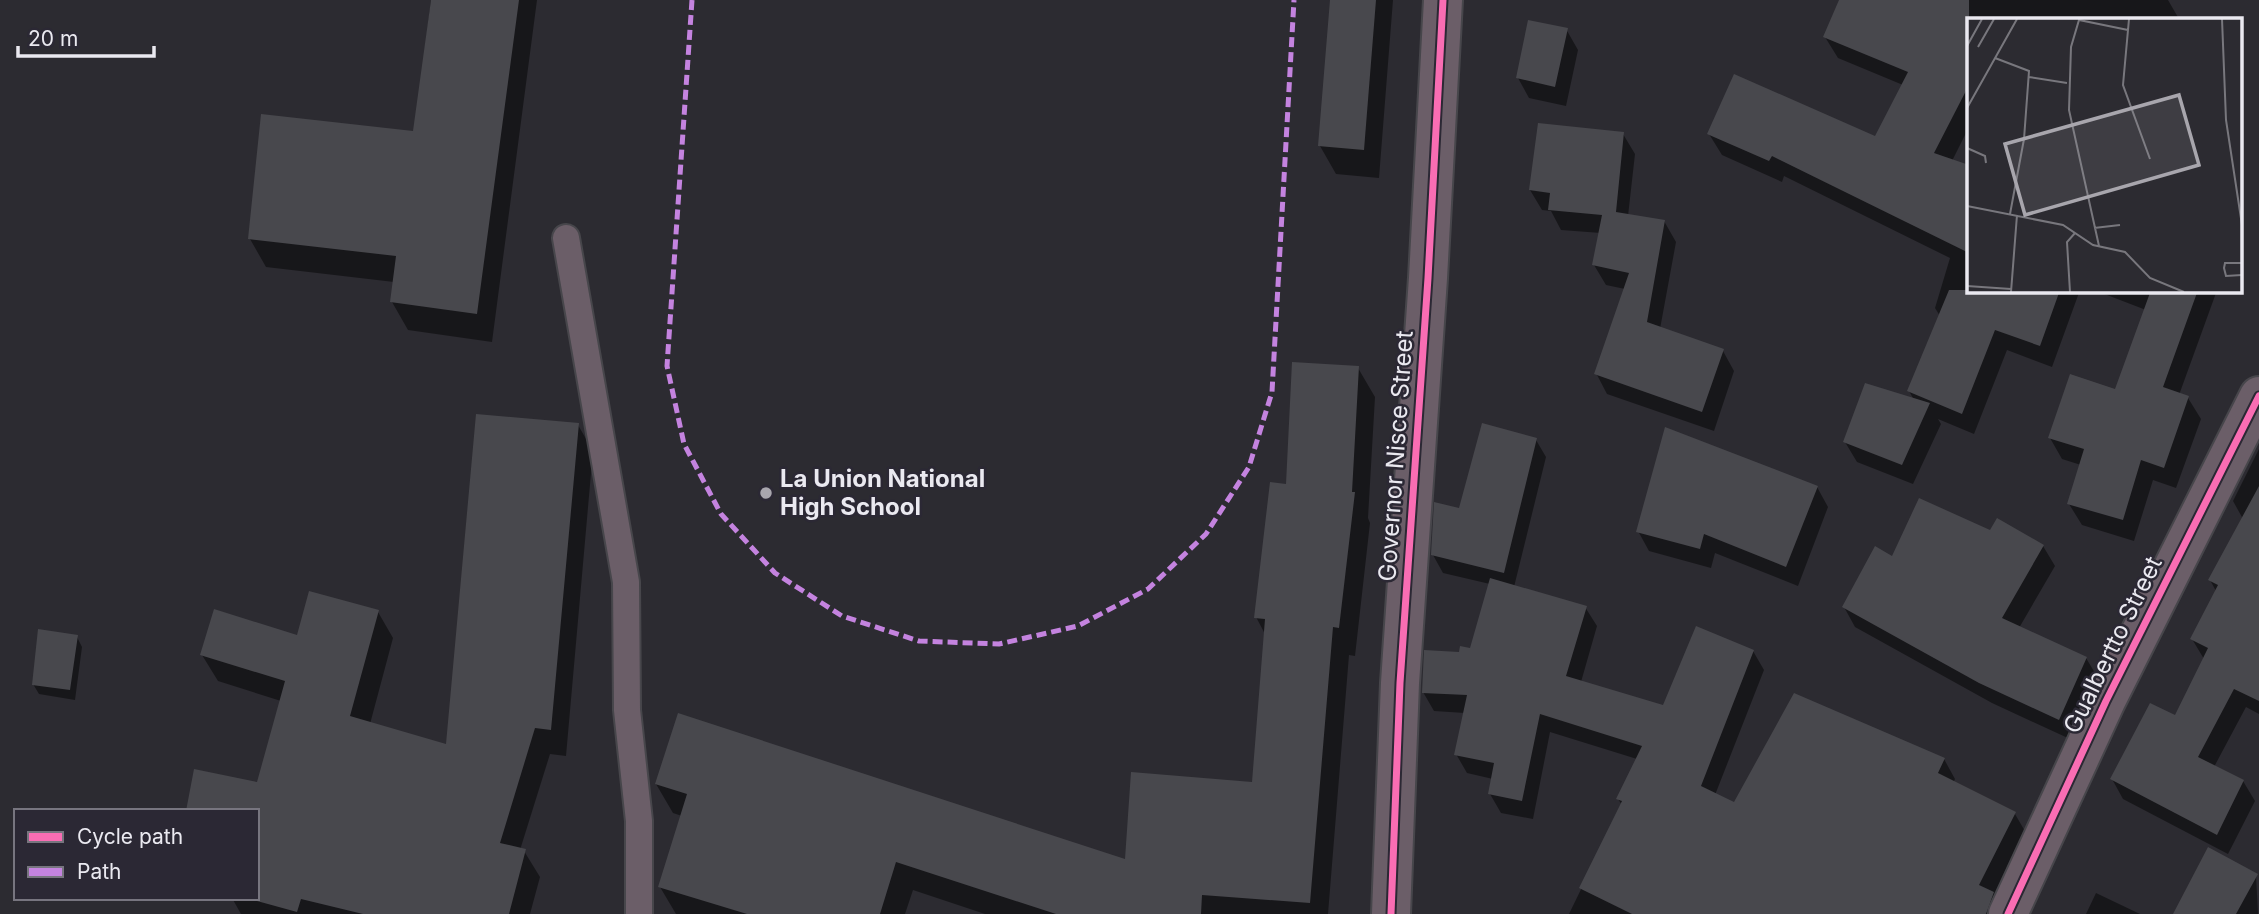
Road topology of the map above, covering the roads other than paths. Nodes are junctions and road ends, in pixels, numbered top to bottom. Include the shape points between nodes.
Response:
1 (1443, 0) edge
2 (566, 238) dead end
3 (2259, 396) edge
4 (639, 914) edge
5 (1391, 914) edge
6 (2008, 914) edge

1 - 5 street, Governor Nisce Street via 1399,683
2 - 4 lane via 626,582 627,710 639,821
3 - 6 street, Gualbertto Street via 2106,701

